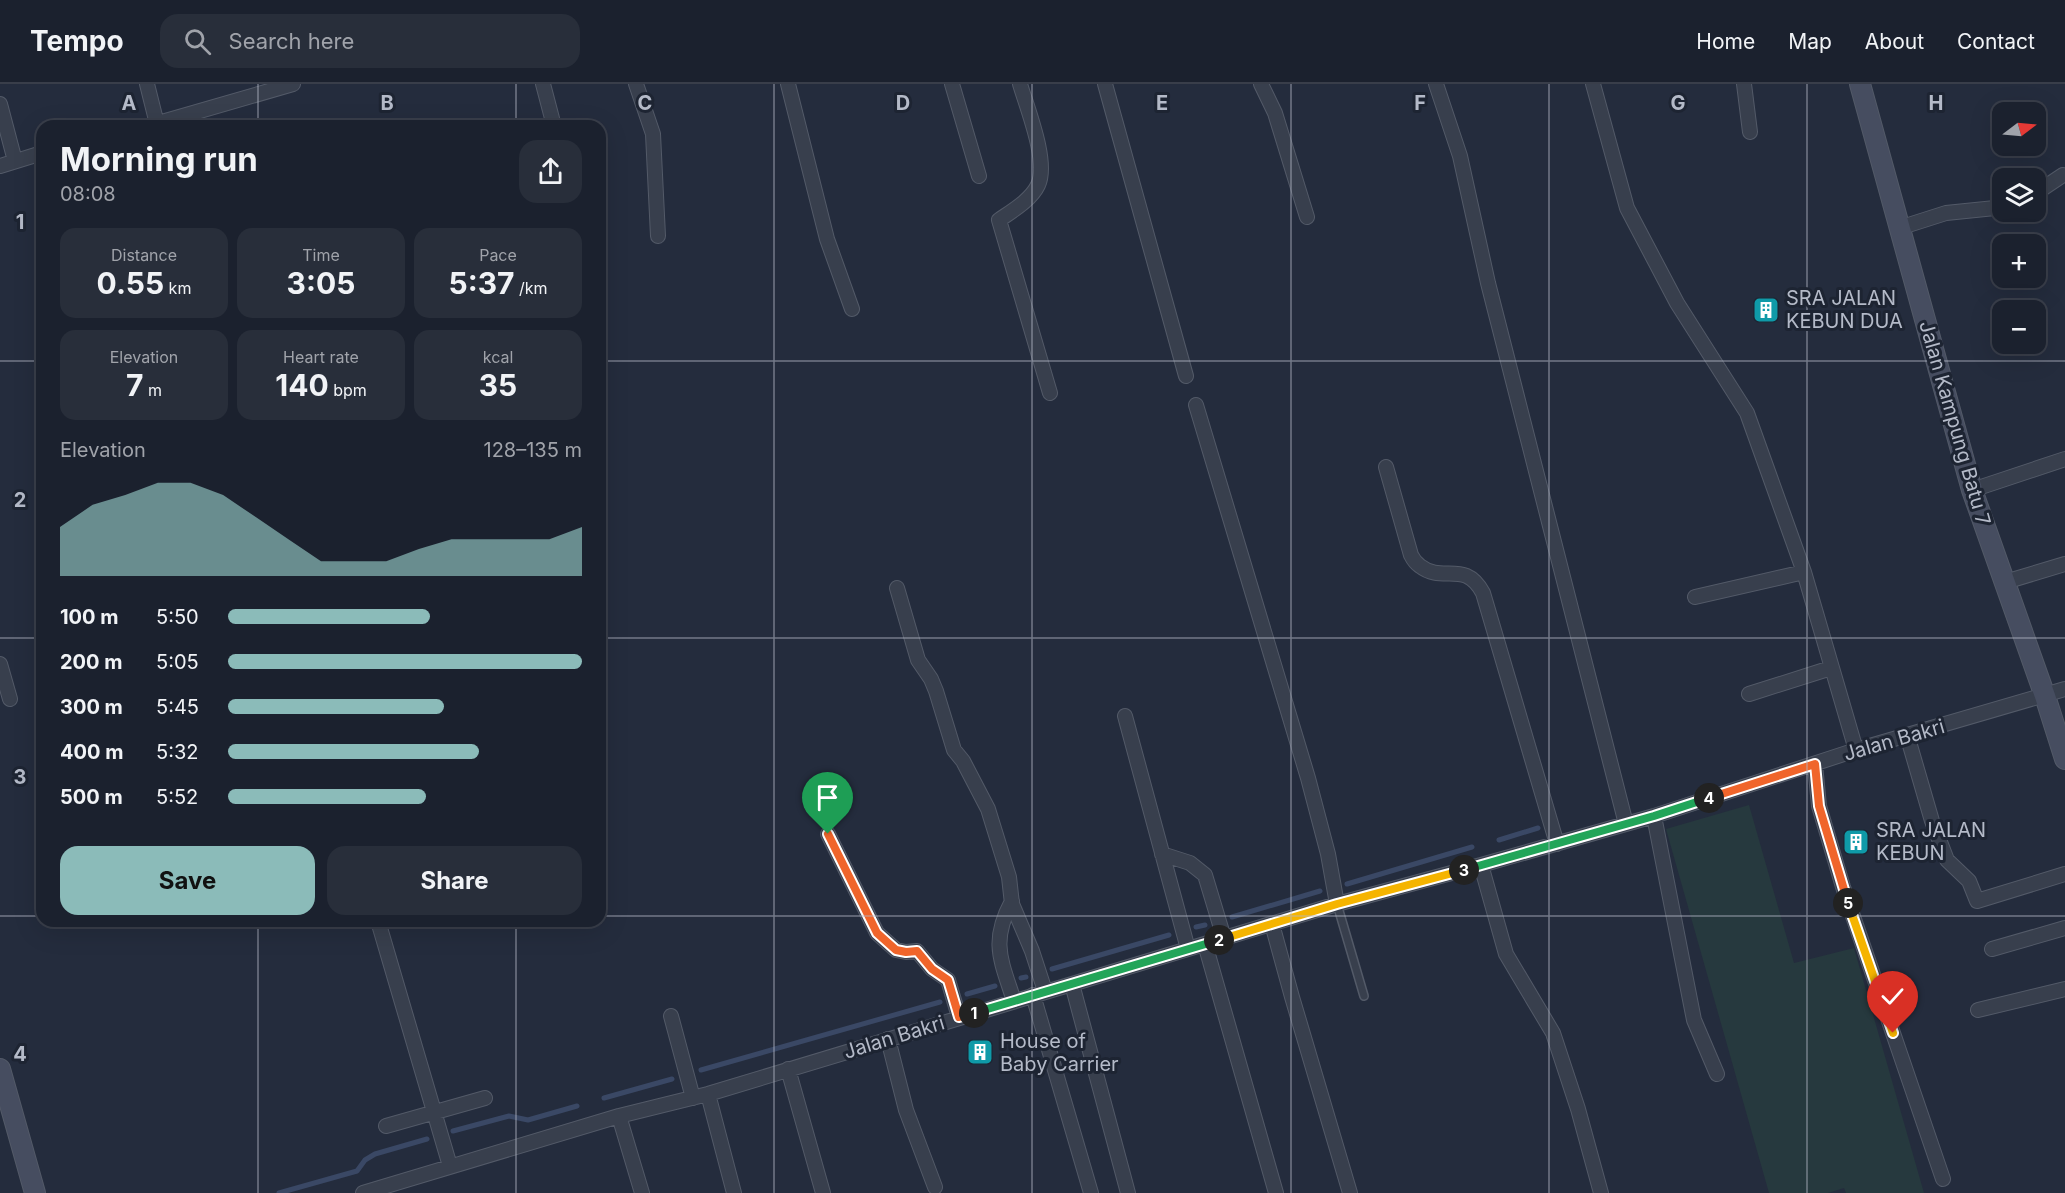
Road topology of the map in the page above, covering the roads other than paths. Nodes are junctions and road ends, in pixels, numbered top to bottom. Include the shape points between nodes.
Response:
1 (147, 84) edge
2 (293, 84) edge
3 (543, 84) edge
4 (636, 84) edge
5 (788, 84) edge
6 (952, 84) edge
7 (1020, 84) edge
8 (1105, 84) edge
9 (1261, 84) edge
10 (1436, 84) edge
11 (1593, 84) edge
12 (1744, 84) edge
13 (1860, 84) edge
14 (0, 104) edge
15 (160, 120) edge
16 (174, 120) edge
17 (552, 120) edge
18 (1750, 132) dead end
19 (36, 155) edge
20 (15, 161) junction
21 (0, 166) edge
22 (979, 176) dead end
23 (2063, 176) dead end
24 (2046, 187) edge
25 (1992, 208) edge
26 (1307, 216) dead end
27 (1899, 228) junction
28 (658, 236) dead end
29 (852, 309) dead end
30 (1186, 376) dead end
31 (1050, 393) dead end
32 (1196, 405) dead end
33 (2065, 459) edge
34 (1386, 467) dead end
35 (1972, 490) junction
36 (2065, 564) edge
37 (1804, 572) junction
38 (2005, 582) junction
39 (897, 588) dead end
40 (1695, 597) dead end
41 (0, 664) edge
42 (1831, 668) junction
43 (2065, 689) edge
44 (1749, 694) dead end
45 (2045, 696) junction
46 (10, 699) dead end
47 (1125, 716) dead end
48 (1908, 735) junction
49 (1856, 750) junction
50 (2065, 759) edge
51 (1815, 764) junction
52 (1654, 816) junction
53 (1626, 824) junction
54 (828, 834) dead end
55 (1557, 844) junction
56 (1162, 854) junction
57 (1481, 866) junction
58 (2065, 874) edge
59 (1012, 901) junction
60 (1337, 904) junction
61 (1272, 924) junction
62 (380, 927) edge
63 (2065, 928) edge
64 (1224, 938) junction
65 (1205, 944) junction
66 (1188, 949) junction
67 (1992, 949) dead end
68 (1072, 984) junction
69 (2065, 989) edge
70 (1039, 993) junction
71 (1364, 996) dead end
72 (1014, 1001) junction
73 (1978, 1010) dead end
74 (671, 1016) dead end
75 (959, 1017) junction
76 (888, 1039) junction
77 (0, 1069) edge
78 (788, 1069) junction
79 (1717, 1074) dead end
80 (708, 1094) junction
81 (485, 1098) dead end
82 (693, 1098) junction
83 (433, 1113) junction
84 (619, 1116) junction
85 (386, 1126) dead end
86 (450, 1166) junction
87 (1943, 1179) dead end
88 (935, 1187) dead end
89 (35, 1193) edge
90 (363, 1193) edge
91 (642, 1193) edge
92 (734, 1193) edge
93 (823, 1193) edge
94 (1091, 1193) edge
95 (1128, 1193) edge
96 (1276, 1193) edge
97 (1350, 1193) edge
98 (1601, 1193) edge

1 - 15 street
2 - 16 street
3 - 17 street
4 - 28 street via 653,134
5 - 29 street via 827,239
6 - 22 street
7 - 31 street via 1042,158 1038,185 999,220
8 - 30 street
9 - 26 street via 1275,113
10 - 53 street via 1460,156 1488,283
11 - 37 street via 1627,208 1677,303 1747,412
12 - 18 street
13 - 27 street, Jalan Kampung Batu 7
14 - 20 street
19 - 20 street
20 - 21 street
23 - 24 street
25 - 27 street via 1946,213
27 - 35 street, Jalan Kampung Batu 7
32 - 60 street via 1308,778
33 - 35 street
34 - 55 street via 1411,555 1432,572 1466,574 1478,582 1483,593
35 - 38 street, Jalan Kampung Batu 7
36 - 38 street
37 - 40 street
37 - 42 street
38 - 45 street, Jalan Kampung Batu 7
39 - 59 street via 918,660 936,691 954,750 988,808 1009,877
41 - 46 street
42 - 44 street
42 - 49 street
43 - 45 street, Jalan Bakri
45 - 48 street, Jalan Bakri
45 - 50 street, Jalan Kampung Batu 7
47 - 56 street
48 - 49 street, Jalan Bakri
48 - 58 street via 1947,860 1969,881 1977,901
49 - 51 street, Jalan Bakri
51 - 52 street, Jalan Bakri
51 - 87 street via 1819,806 1843,887
52 - 53 street, Jalan Bakri
52 - 79 street via 1694,1020
53 - 55 street, Jalan Bakri
54 - 75 street via 877,933 896,950 917,951 948,980
55 - 57 street, Jalan Bakri
56 - 64 street via 1191,863 1204,875
56 - 66 street
57 - 60 street, Jalan Bakri
57 - 98 street via 1506,954 1553,1033
59 - 70 street via 1032,951
59 - 72 street via 1004,915 999,952
60 - 61 street, Jalan Bakri
60 - 71 lane
61 - 64 street, Jalan Bakri
61 - 97 street
62 - 83 street
63 - 67 street
64 - 65 street, Jalan Bakri
65 - 66 street, Jalan Bakri
65 - 96 street
66 - 68 street, Jalan Bakri
68 - 70 street, Jalan Bakri
68 - 95 street
69 - 73 street
70 - 72 street, Jalan Bakri
70 - 94 street
72 - 75 street, Jalan Bakri
74 - 82 street
75 - 76 street, Jalan Bakri
76 - 78 street, Jalan Bakri
76 - 88 street via 906,1110
77 - 89 street
78 - 80 street, Jalan Bakri
78 - 93 street
80 - 82 street, Jalan Bakri
80 - 92 street
81 - 83 street
82 - 84 street, Jalan Bakri
83 - 85 street
83 - 86 street
84 - 86 street, Jalan Bakri
84 - 91 street
86 - 90 street, Jalan Bakri

